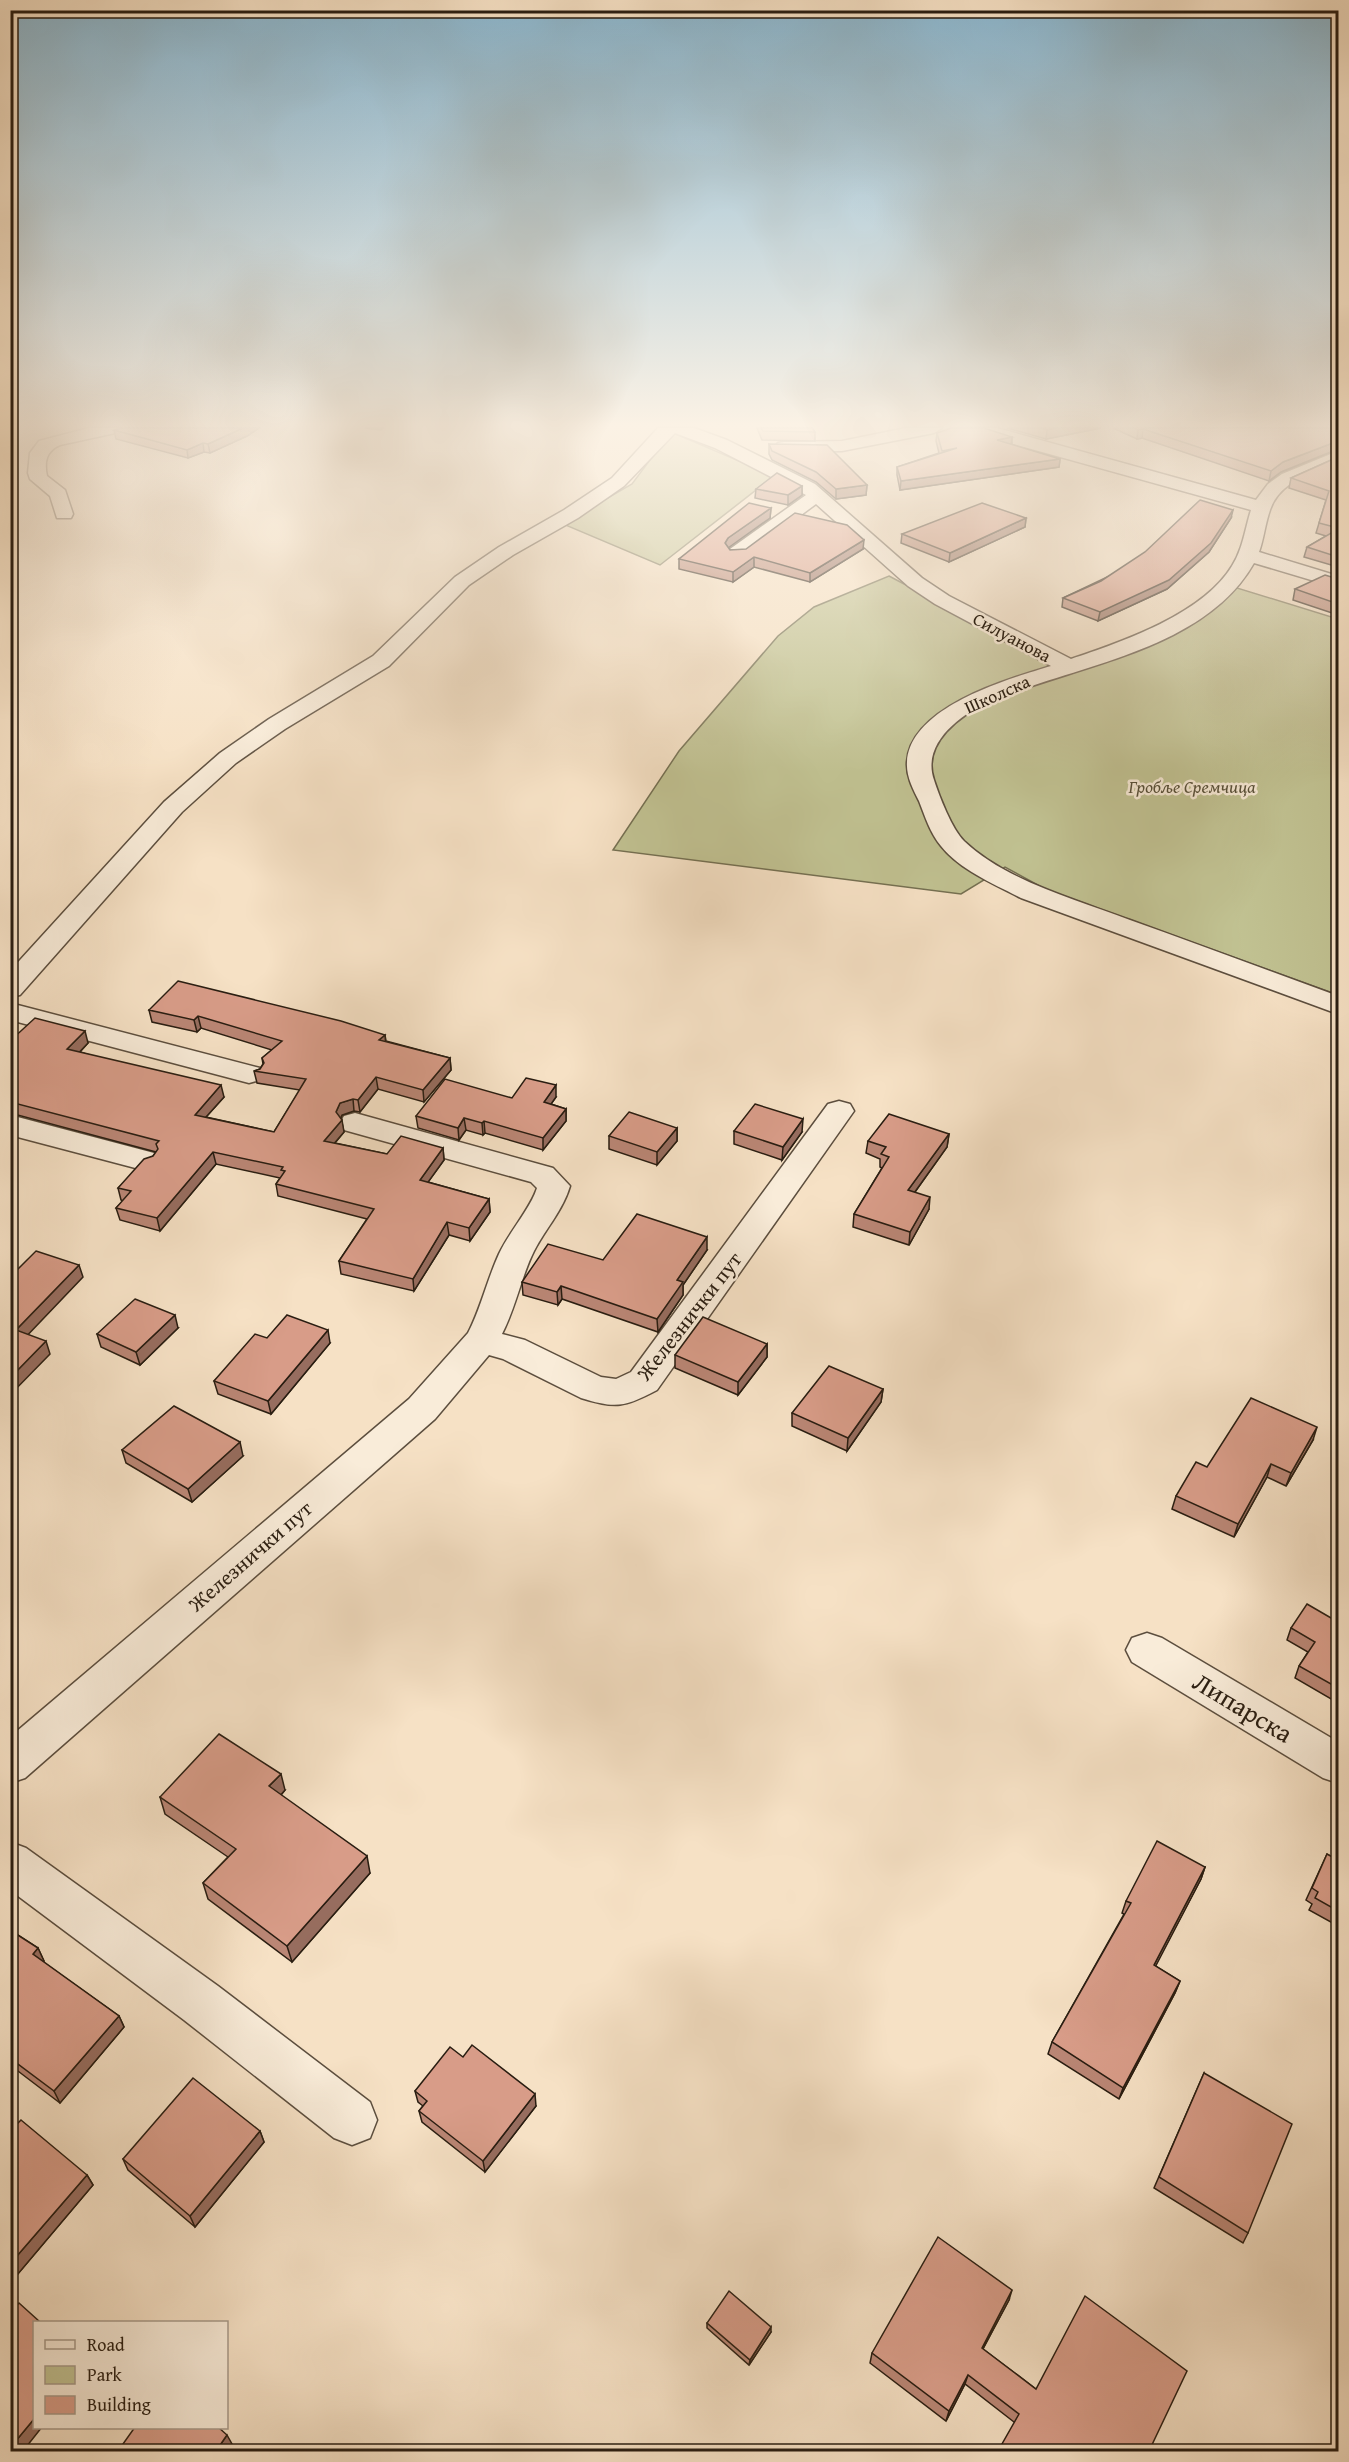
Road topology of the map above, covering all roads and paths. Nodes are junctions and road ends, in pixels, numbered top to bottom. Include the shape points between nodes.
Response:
1 (519, 543) edge
2 (751, 543) edge
3 (871, 543) edge
4 (1252, 543) edge
5 (737, 553) edge
6 (1249, 555) junction
7 (1338, 582) edge
8 (1068, 666) junction
9 (10, 989) edge
10 (1338, 1006) edge
11 (10, 1011) edge
12 (249, 1074) dead end
13 (839, 1111) dead end
14 (355, 1123) dead end
15 (10, 1125) edge
16 (143, 1160) edge
17 (481, 1341) junction
18 (1147, 1650) dead end
19 (10, 1764) edge
20 (1338, 1764) edge
21 (10, 1863) edge
22 (352, 2120) dead end

1 - 9 street via 462,581 381,661 228,758 173,807
2 - 5 street
3 - 8 street, Силуанова via 942,600
4 - 6 street, Школска
6 - 7 street
6 - 8 street, Школска via 1229,584 1190,617 1143,640
8 - 10 street, Школска via 981,697 934,731 921,750 920,778 950,842 988,870 1030,892
11 - 12 street
13 - 17 street, Железнички пут via 644,1382 620,1394 594,1389 513,1349
14 - 17 street, Железнички пут via 543,1175 554,1186 553,1195 516,1253
15 - 16 street
17 - 19 street, Железнички пут via 422,1409
18 - 20 street, Липарска
21 - 22 street

